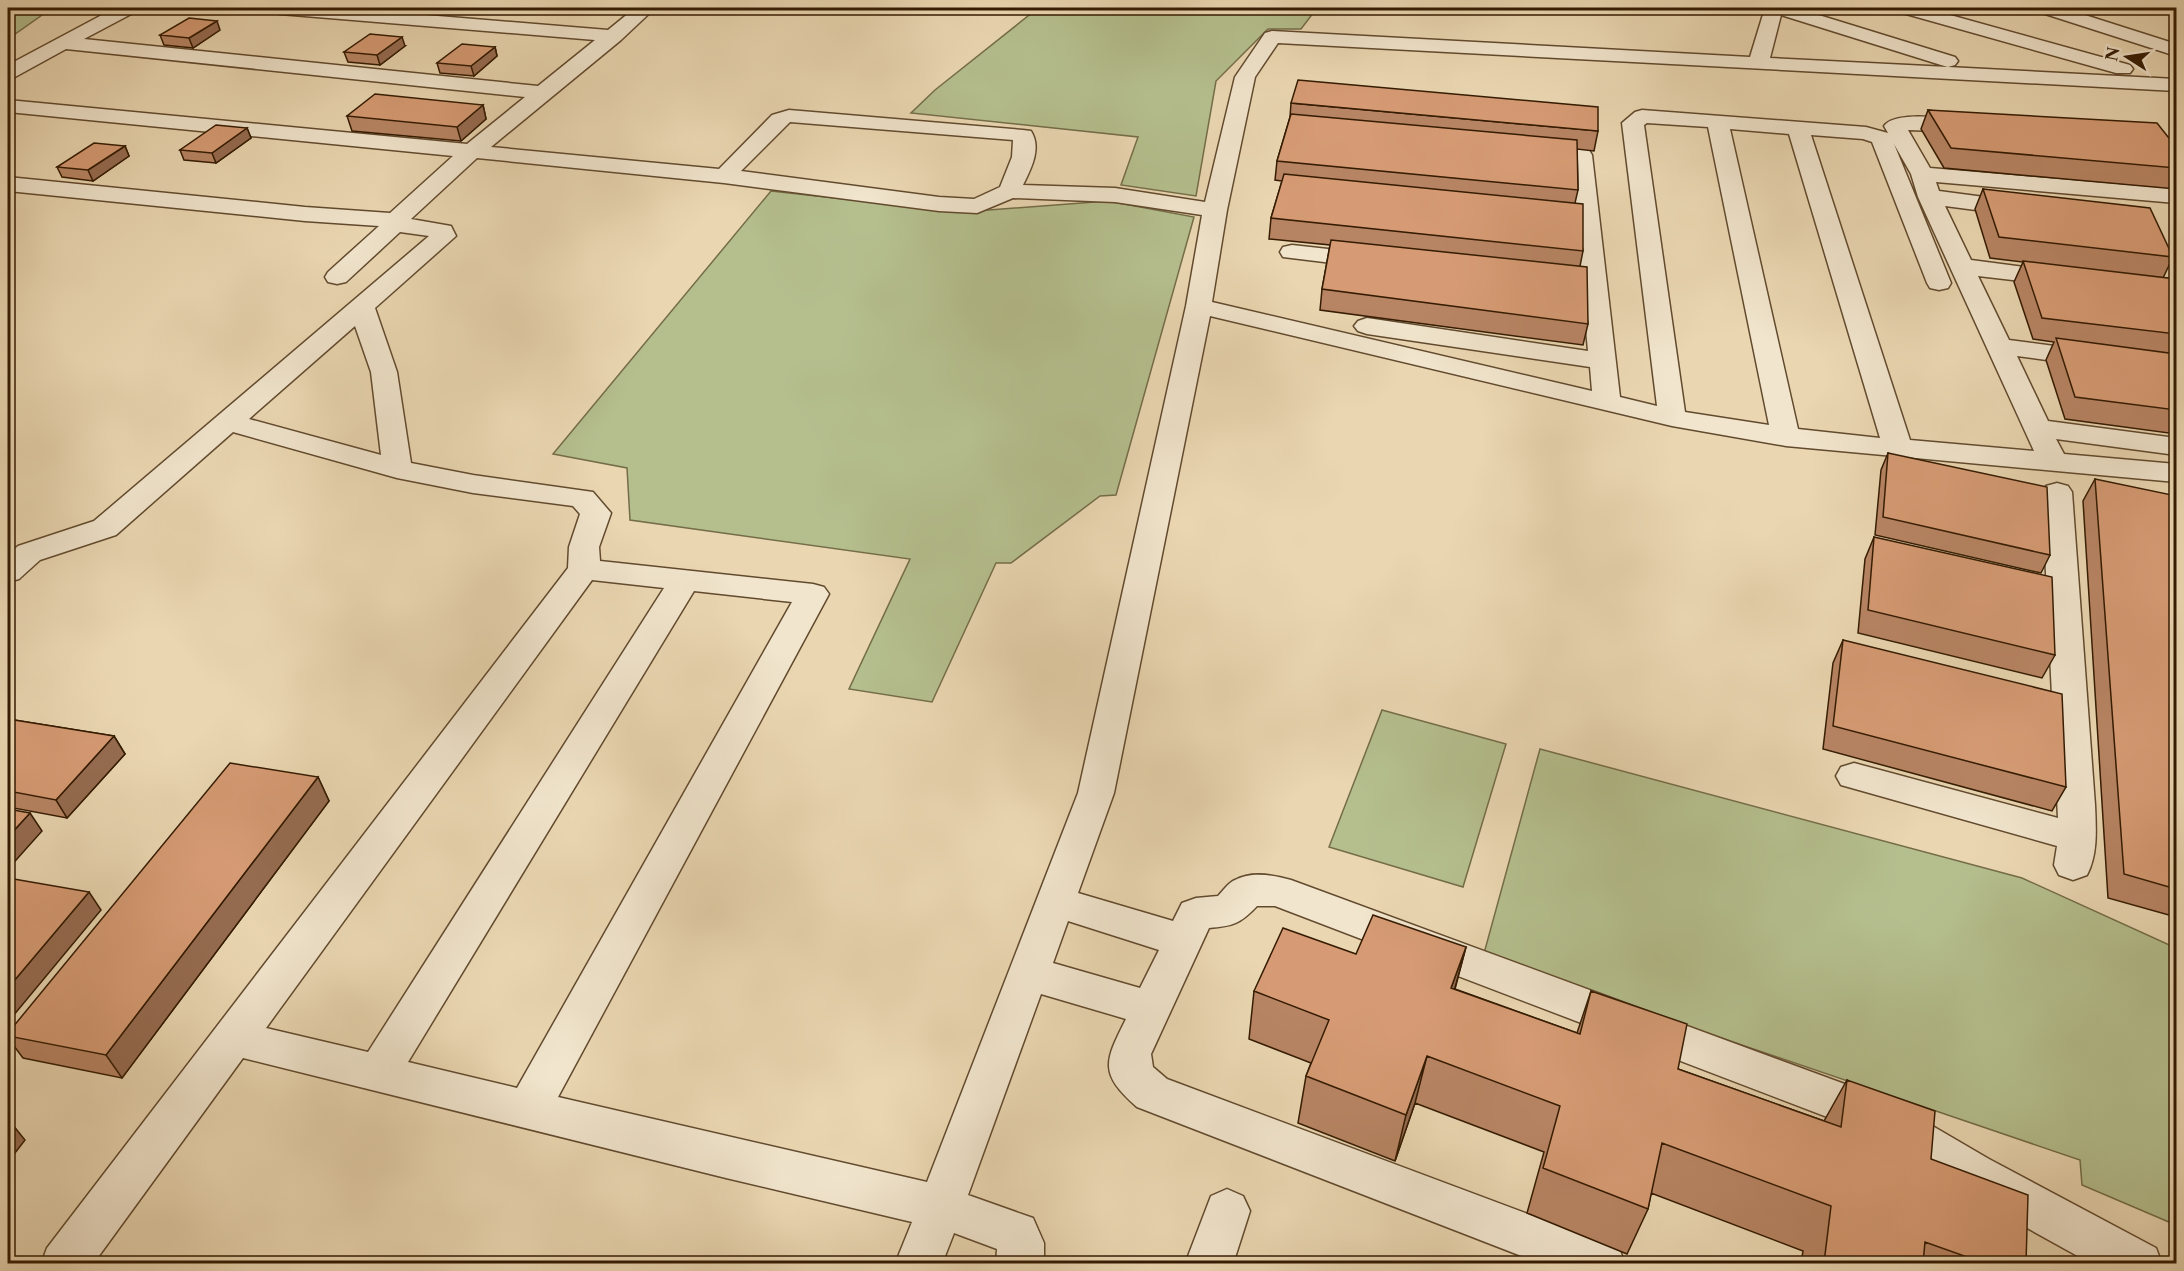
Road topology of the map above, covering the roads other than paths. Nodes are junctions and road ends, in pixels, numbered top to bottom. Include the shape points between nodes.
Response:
1 (128, 8) edge
2 (280, 8) edge
3 (646, 8) edge
4 (1776, 8) edge
5 (1906, 8) edge
6 (2046, 8) edge
7 (614, 36) junction
8 (63, 43) junction
9 (2176, 50) edge
10 (1759, 63) junction
11 (8, 73) edge
12 (1994, 75) junction
13 (2176, 84) edge
14 (543, 93) junction
15 (8, 106) edge
16 (1718, 122) junction
17 (1986, 126) edge
18 (1798, 128) junction
19 (1511, 149) edge
20 (471, 152) junction
21 (1922, 174) junction
22 (724, 176) junction
23 (8, 184) edge
24 (1009, 191) junction
25 (2176, 196) edge
26 (1929, 197) junction
27 (1215, 210) junction
28 (2047, 212) edge
29 (1563, 216) edge
30 (1587, 219) junction
31 (400, 224) junction
32 (1292, 252) dead end
33 (1396, 263) edge
34 (1961, 266) junction
35 (405, 270) junction
36 (337, 277) dead end
37 (2087, 282) edge
38 (1939, 283) dead end
39 (1199, 306) junction
40 (362, 307) junction
41 (1314, 318) dead end
42 (1998, 346) junction
43 (1603, 361) junction
44 (2176, 370) edge
45 (1607, 403) junction
46 (1672, 418) junction
47 (229, 422) junction
48 (2037, 428) junction
49 (1786, 437) junction
50 (2176, 446) edge
51 (1892, 459) junction
52 (2053, 462) junction
53 (396, 468) junction
54 (2127, 468) junction
55 (2176, 473) edge
56 (2000, 484) edge
57 (2057, 491) dead end
58 (2130, 497) edge
59 (15, 559) edge
60 (584, 569) junction
61 (685, 580) junction
62 (2030, 580) edge
63 (2065, 587) junction
64 (1854, 776) dead end
65 (1055, 902) junction
66 (1184, 941) junction
67 (1028, 973) junction
68 (1152, 1009) junction
69 (234, 1038) junction
70 (378, 1073) junction
71 (528, 1110) junction
72 (941, 1207) junction
73 (1227, 1211) dead end
74 (64, 1263) edge
75 (918, 1263) edge
76 (1020, 1263) edge
77 (1209, 1263) edge
78 (1602, 1263) edge
79 (2139, 1263) edge

1 - 8 street
2 - 7 street
3 - 7 street
4 - 10 street via 1762,42
4 - 12 street
5 - 13 street
6 - 9 street
7 - 14 street
8 - 11 street
8 - 14 street
10 - 12 street
10 - 27 street via 1272,37 1245,77
12 - 13 street
14 - 20 street
15 - 20 street
16 - 18 street
16 - 46 street via 1642,116 1633,123
16 - 49 street
17 - 21 street via 1898,123 1895,126
18 - 38 street via 1866,133 1881,138
18 - 51 street
19 - 30 street via 1581,155
20 - 22 street
20 - 31 street
21 - 25 street
21 - 26 street
22 - 24 street via 939,204 977,206
22 - 24 street via 779,119 801,116 1023,136 1018,170
23 - 31 street
24 - 27 street via 1115,195
26 - 28 street
26 - 34 street
27 - 39 street
29 - 30 street
30 - 43 street via 1582,283
31 - 35 street via 405,240
31 - 35 street via 443,231 444,236
31 - 36 street
32 - 33 street
34 - 37 street
34 - 42 street
35 - 40 street
39 - 45 street
39 - 65 street via 1095,793
40 - 47 street
40 - 53 street via 384,372
41 - 43 street
42 - 44 street
42 - 48 street
43 - 45 street
45 - 46 street
46 - 49 street
47 - 53 street
47 - 59 street via 105,528
48 - 50 street
48 - 52 street
49 - 51 street
51 - 52 street
51 - 56 street
52 - 54 street
53 - 60 street via 473,484 582,498 596,513 584,547
54 - 55 street
54 - 58 street
57 - 63 street
60 - 61 street
60 - 69 street
61 - 70 street
61 - 71 street via 813,594
62 - 63 street
63 - 64 street via 2054,698 2075,851
65 - 66 street
65 - 67 street
66 - 68 street
66 - 79 street via 1196,914 1228,911 1247,891 1277,891 1872,1114 1973,1174
67 - 68 street
67 - 72 street
68 - 78 street via 1130,1054 1132,1076 1152,1093
69 - 70 street
69 - 74 street
70 - 71 street
71 - 72 street
72 - 75 street
72 - 76 street via 1016,1234 1021,1243
73 - 77 street

